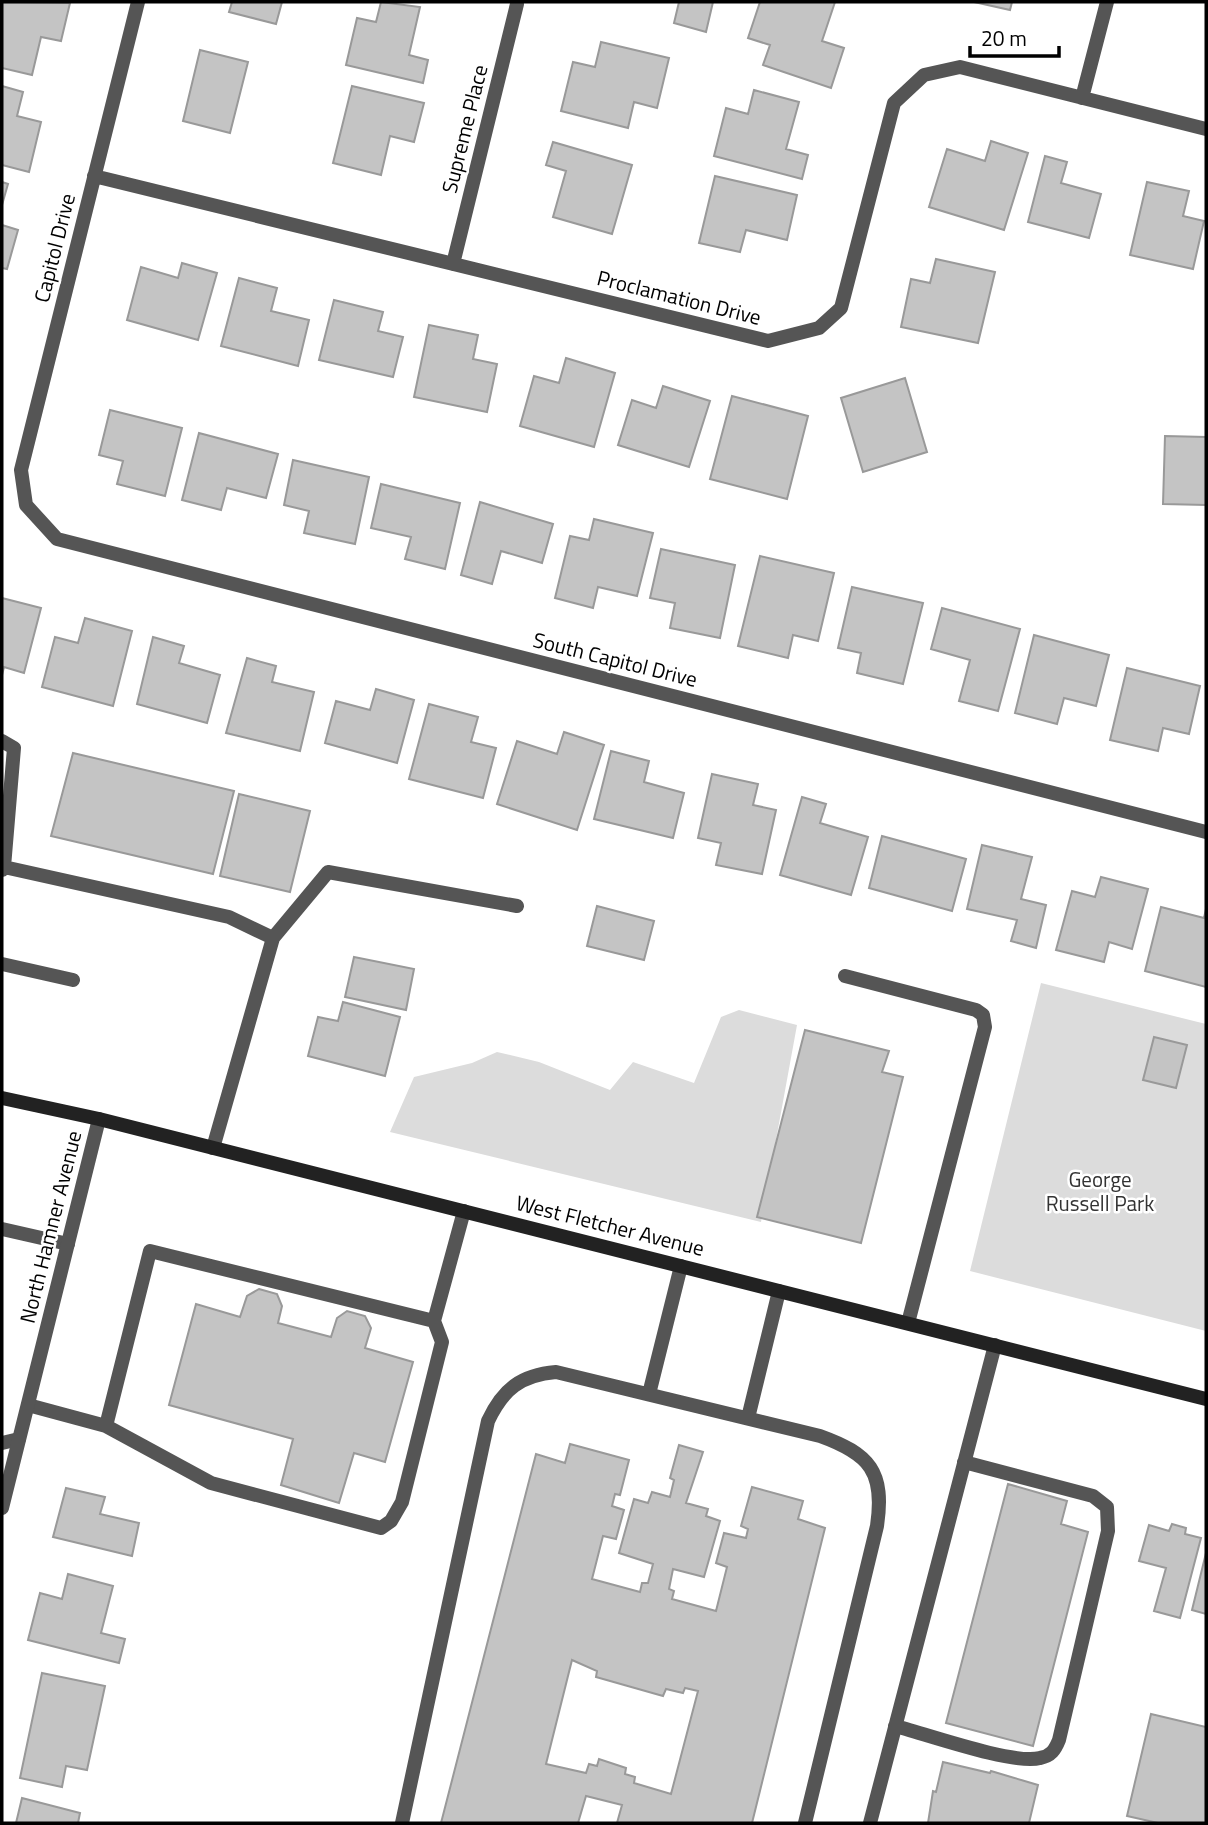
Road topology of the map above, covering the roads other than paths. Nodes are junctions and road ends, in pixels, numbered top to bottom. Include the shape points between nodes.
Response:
1 (138, 2) edge
2 (1107, 2) edge
3 (517, 4) dead end
4 (1082, 98) junction
5 (1206, 129) edge
6 (94, 176) junction
7 (453, 264) junction
8 (26, 506) joint
9 (2, 741) edge
10 (1206, 832) edge
11 (3, 869) edge
12 (517, 906) dead end
13 (273, 938) junction
14 (2, 964) edge
15 (845, 976) dead end
16 (73, 980) dead end
17 (2, 1098) edge
18 (99, 1119) junction
19 (213, 1148) junction
20 (464, 1211) junction
21 (2, 1229) edge
22 (68, 1244) junction
23 (681, 1266) junction
24 (779, 1290) junction
25 (434, 1321) junction
26 (908, 1323) junction
27 (995, 1345) junction
28 (649, 1394) junction
29 (1206, 1399) edge
30 (28, 1405) junction
31 (748, 1419) junction
32 (106, 1426) junction
33 (19, 1439) junction
34 (2, 1443) edge
35 (964, 1462) junction
36 (2, 1508) edge
37 (895, 1726) junction
38 (402, 1823) edge
39 (805, 1823) edge
40 (870, 1823) edge

1 - 6 street, Capitol Drive
2 - 4 street
3 - 7 street, Supreme Place
4 - 5 street, Proclamation Drive
4 - 7 street, Proclamation Drive via 960,67 924,75 894,103 841,308 819,328 768,341
6 - 7 street, Proclamation Drive
6 - 8 street, Capitol Drive via 21,471
8 - 10 street, South Capitol Drive via 57,539
9 - 11 street via 14,748
11 - 13 street via 229,917
12 - 13 street via 328,872
13 - 19 street
14 - 16 street
15 - 26 street via 983,1015 985,1027
17 - 18 main road, West Fletcher Avenue
18 - 19 main road, West Fletcher Avenue
18 - 22 street, North Hamner Avenue
19 - 20 main road, West Fletcher Avenue
20 - 23 main road, West Fletcher Avenue
20 - 25 street
21 - 22 street
22 - 30 street, North Hamner Avenue
23 - 24 main road, West Fletcher Avenue
23 - 28 street
24 - 26 main road, West Fletcher Avenue
24 - 31 street
25 - 32 street via 150,1251
25 - 32 street via 442,1342 402,1502 382,1528 211,1483
26 - 27 main road, West Fletcher Avenue
27 - 29 main road, West Fletcher Avenue
27 - 35 street
28 - 31 street
28 - 38 street via 556,1372 519,1381 498,1401 488,1420
30 - 32 street
30 - 33 street, North Hamner Avenue
31 - 39 street via 845,1445 863,1456 880,1488 877,1526
33 - 34 street
33 - 36 street, North Hamner Avenue
35 - 37 street
35 - 37 street via 1093,1496 1107,1507 1108,1531 1059,1740 1053,1753 1039,1759 1016,1758
37 - 40 street

